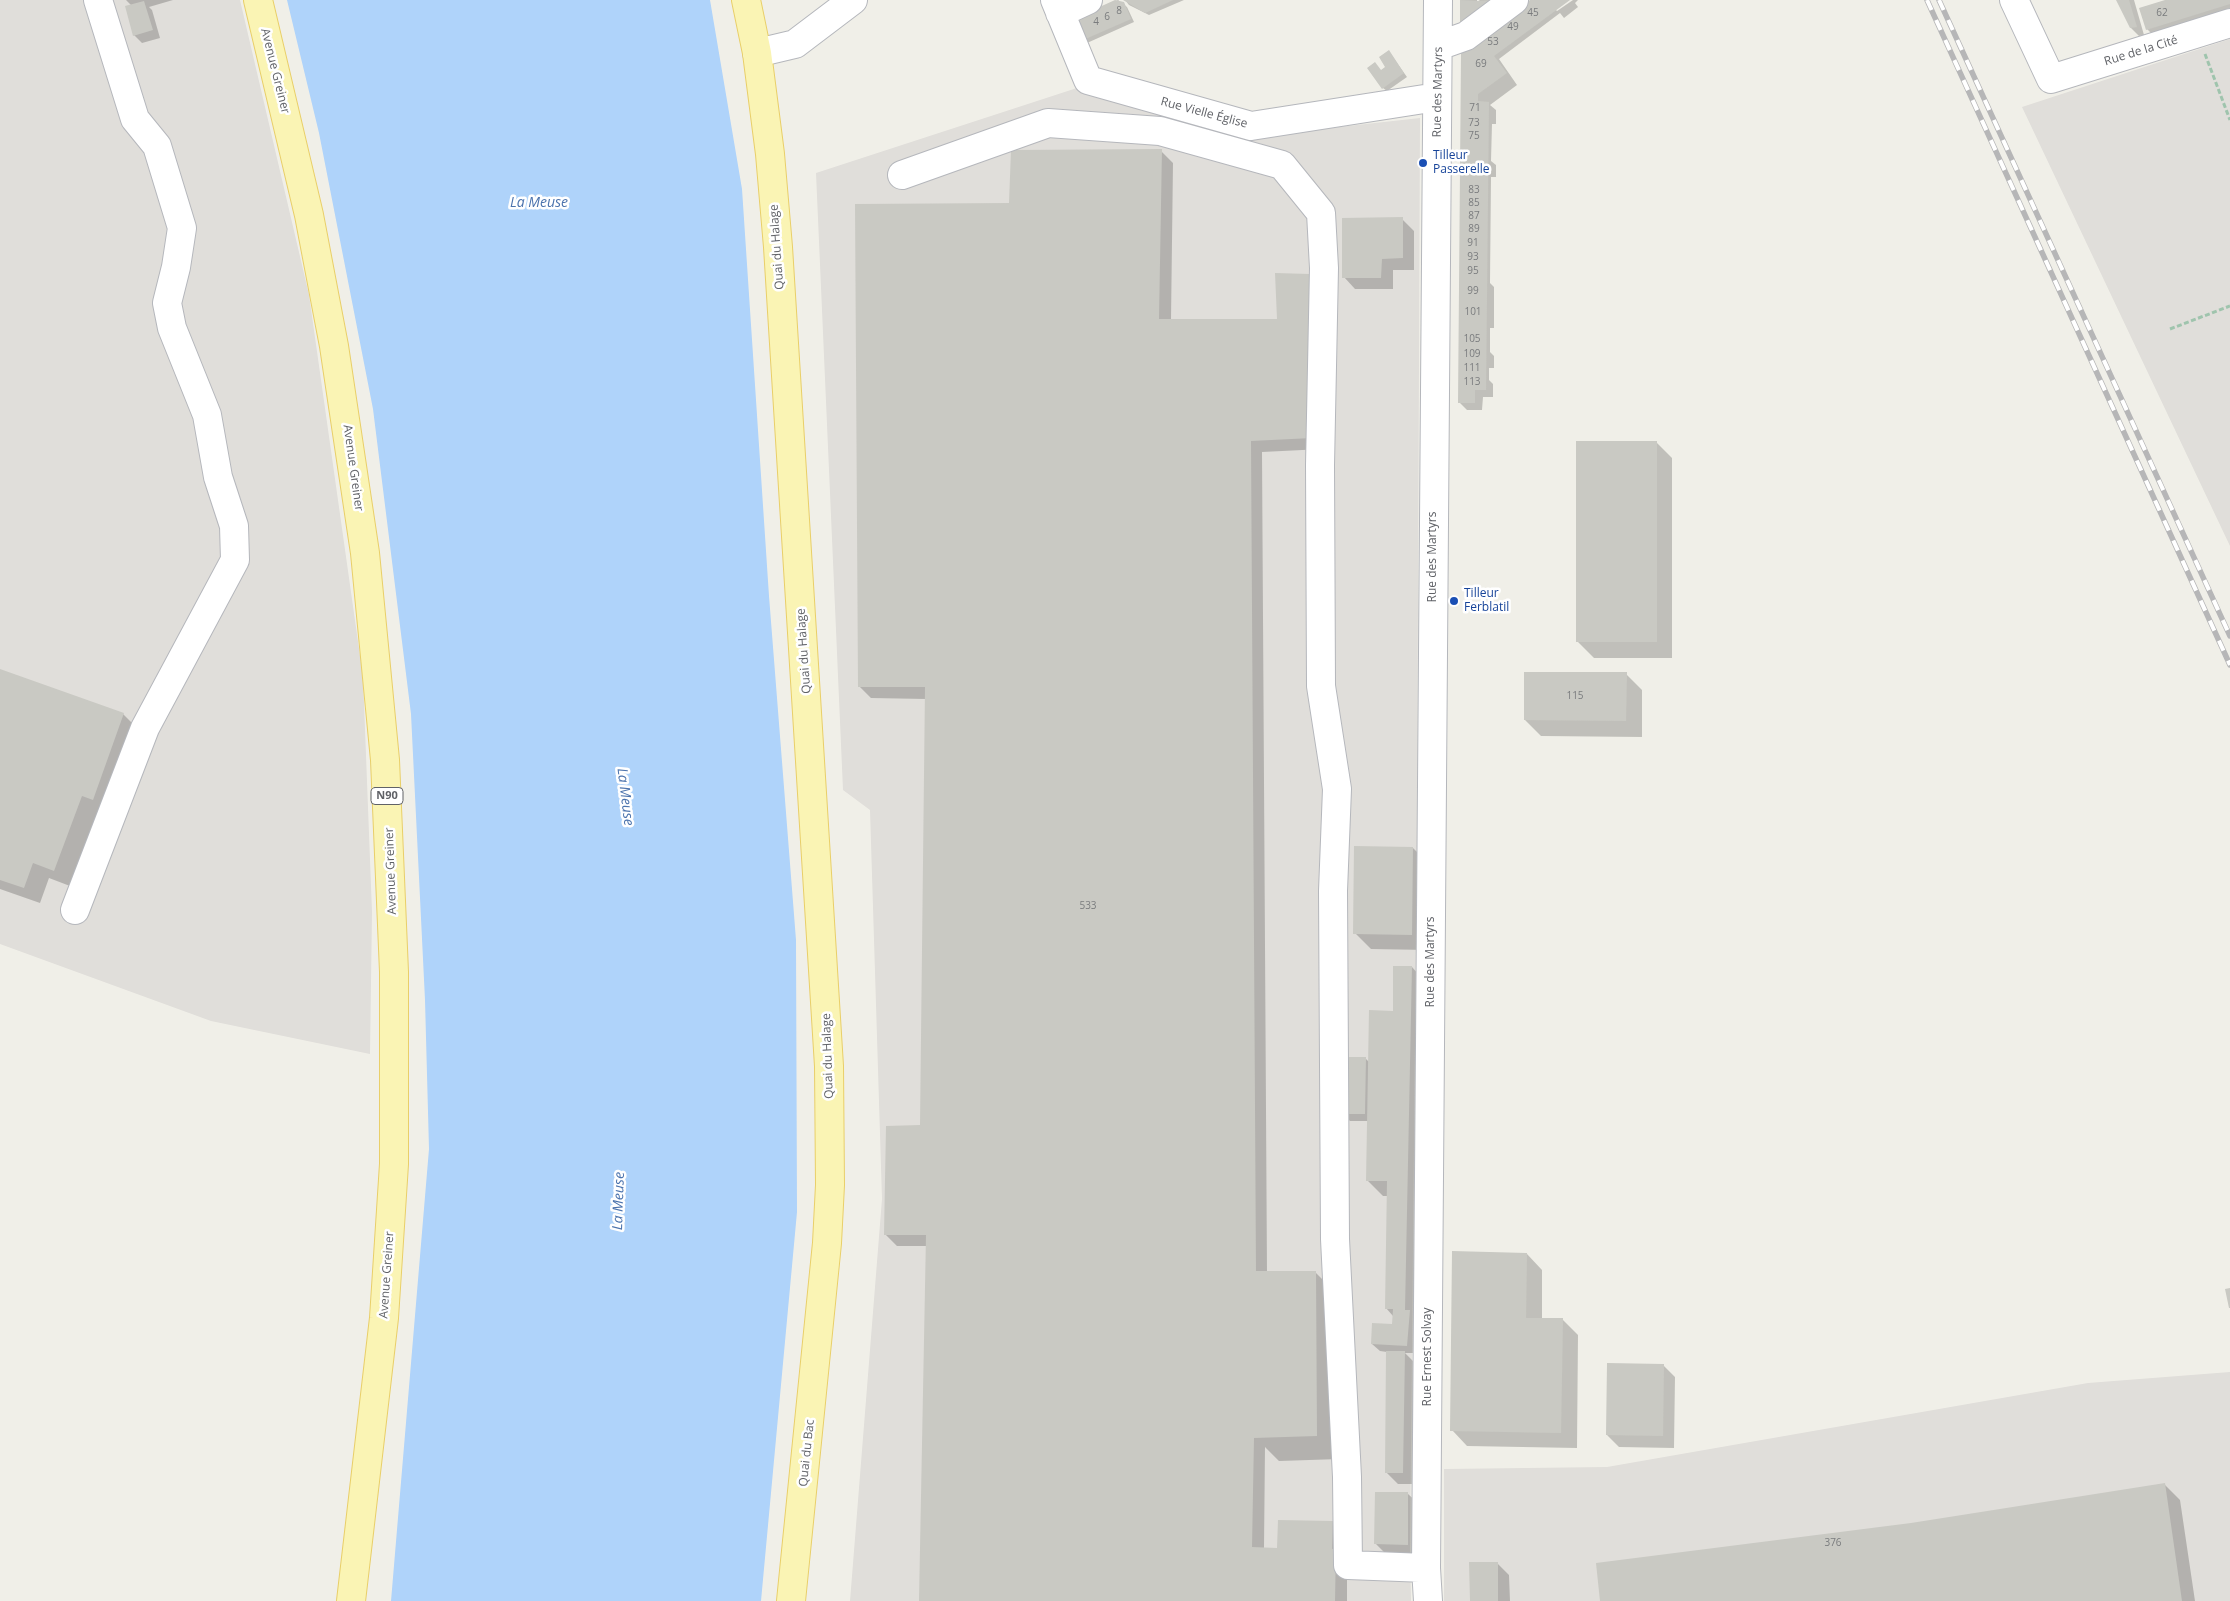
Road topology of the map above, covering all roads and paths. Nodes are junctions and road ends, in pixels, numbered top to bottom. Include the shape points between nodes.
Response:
1 (98, 0) edge
2 (258, 0) edge
3 (746, 0) edge
4 (853, 0) edge
5 (1088, 0) edge
6 (1438, 0) edge
7 (1514, 0) edge
8 (2014, 0) edge
9 (1058, 6) edge
10 (2230, 23) edge
11 (1438, 46) junction
12 (2202, 48) dead end
13 (757, 53) junction
14 (1437, 98) junction
15 (2230, 120) edge
16 (902, 175) dead end
17 (2230, 306) edge
18 (2170, 329) dead end
19 (75, 910) dead end
20 (1430, 1114) joint
21 (822, 1305) joint
22 (1426, 1568) junction
23 (351, 1601) edge
24 (790, 1601) edge
25 (1428, 1601) edge

1 - 19 street via 135,119 157,146 182,228 167,303 172,328 207,415 218,477 234,526 235,560 144,728
2 - 23 main road, Avenue Greiner / N90 via 309,215 347,423 373,623 387,787 394,972 393,1184 384,1318
3 - 13 main road, Quai du Halage
4 - 13 street via 795,44
5 - 9 street
6 - 11 street, Rue des Martyrs
7 - 11 street via 1466,36
8 - 10 street, Rue de la Cité via 2051,79
9 - 14 street, Rue Vielle Église via 1088,80 1251,126
11 - 14 street, Rue des Martyrs
12 - 15 path
13 - 21 main road, Quai du Halage via 778,247 829,1066 830,1185
14 - 20 street, Rue des Martyrs
16 - 22 street via 1048,123 1160,131 1282,165 1321,213 1324,268 1320,465 1321,686 1337,789 1333,891 1335,1239 1348,1564
17 - 18 path
20 - 22 street, Rue Ernest Solvay
21 - 24 main road, Quai du Bac
22 - 25 street, Rue Ernest Solvay

